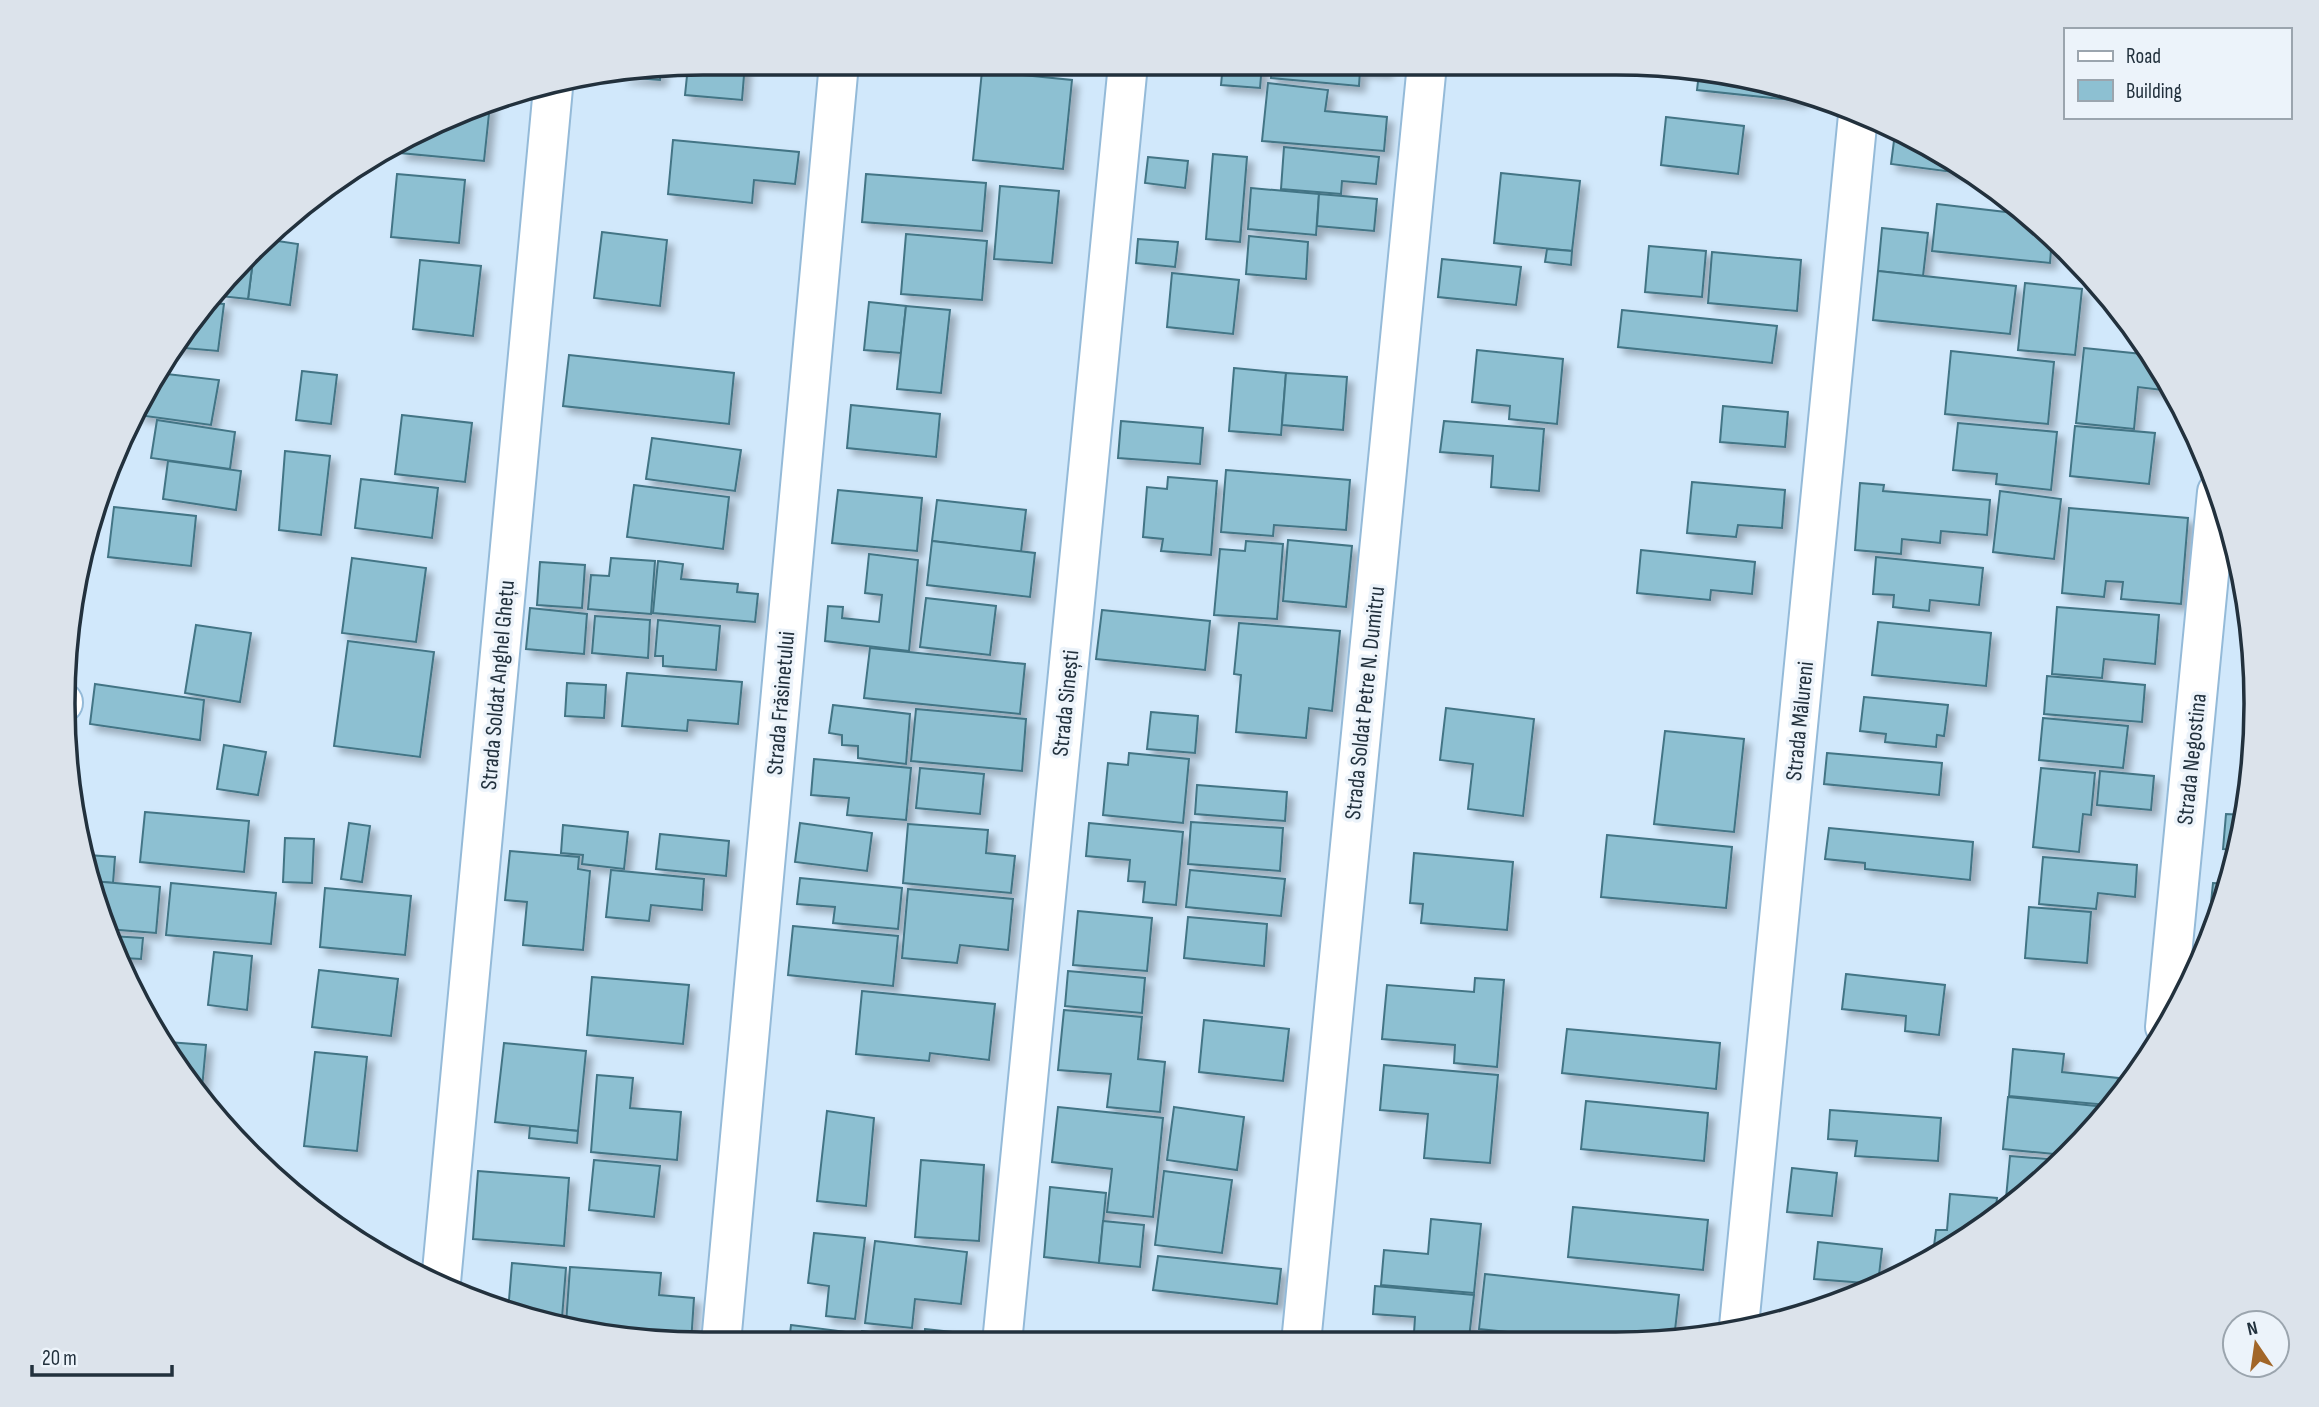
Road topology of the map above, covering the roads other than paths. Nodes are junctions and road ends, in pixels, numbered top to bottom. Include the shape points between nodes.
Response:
1 (838, 75) edge
2 (1127, 75) edge
3 (1426, 75) edge
4 (553, 94) edge
5 (1857, 124) edge
6 (2215, 517) edge
7 (2167, 1004) edge
8 (442, 1274) edge
9 (1741, 1319) edge
10 (722, 1332) edge
11 (1003, 1332) edge
12 (1302, 1332) edge

1 - 10 street, Strada Frăsinetului
2 - 11 street, Strada Sinești
3 - 12 street, Strada Soldat Petre N. Dumitru
4 - 8 street, Strada Soldat Anghel Ghețu
5 - 9 street, Strada Mălureni
6 - 7 street, Strada Negostina

